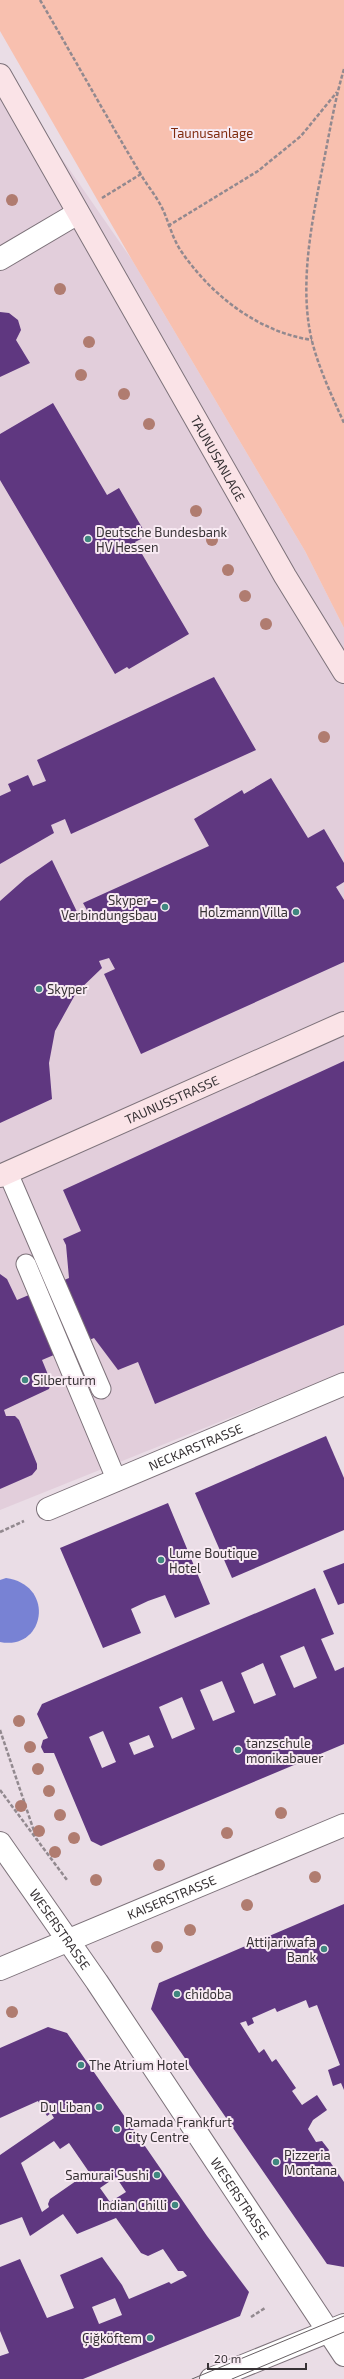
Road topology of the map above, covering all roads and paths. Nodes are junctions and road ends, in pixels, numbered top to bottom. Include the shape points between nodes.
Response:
1 (40, 0) edge
2 (344, 69) edge
3 (0, 75) edge
4 (337, 92) junction
5 (141, 174) junction
6 (78, 213) junction
7 (168, 226) junction
8 (0, 259) edge
9 (312, 340) junction
10 (344, 422) edge
11 (344, 672) edge
12 (344, 1023) edge
13 (4, 1175) edge
14 (26, 1264) dead end
15 (344, 1384) edge
16 (101, 1389) dead end
17 (117, 1481) junction
18 (48, 1509) dead end
19 (0, 1730) edge
20 (0, 1790) edge
21 (344, 1825) edge
22 (37, 1840) junction
23 (0, 1843) edge
24 (67, 1880) dead end
25 (69, 1940) junction
26 (0, 1969) edge
27 (265, 2308) dead end
28 (251, 2317) dead end
29 (336, 2328) edge
30 (344, 2355) edge
31 (211, 2379) edge

1 - 5 path
2 - 4 path
3 - 6 main road, TAUNUSANLAGE
4 - 7 path via 301,136 258,171
4 - 9 path via 317,193 307,266 307,297
5 - 6 path
5 - 7 path via 161,205
6 - 8 street
6 - 11 main road, TAUNUSANLAGE via 285,576
7 - 9 path via 180,250 204,278 241,312 266,328 289,337
9 - 10 path via 326,383
12 - 13 main road, TAUNUSSTRASSE
13 - 16 lane
14 - 17 lane
15 - 17 street, NECKARSTRASSE
17 - 18 street, NECKARSTRASSE
19 - 22 path
20 - 22 path
21 - 25 street, KAISERSTRASSE
22 - 24 path
23 - 25 street, WESERSTRASSE
25 - 26 street, KAISERSTRASSE
25 - 29 street, WESERSTRASSE
27 - 28 path
29 - 30 street, WESERSTRASSE
29 - 31 street

